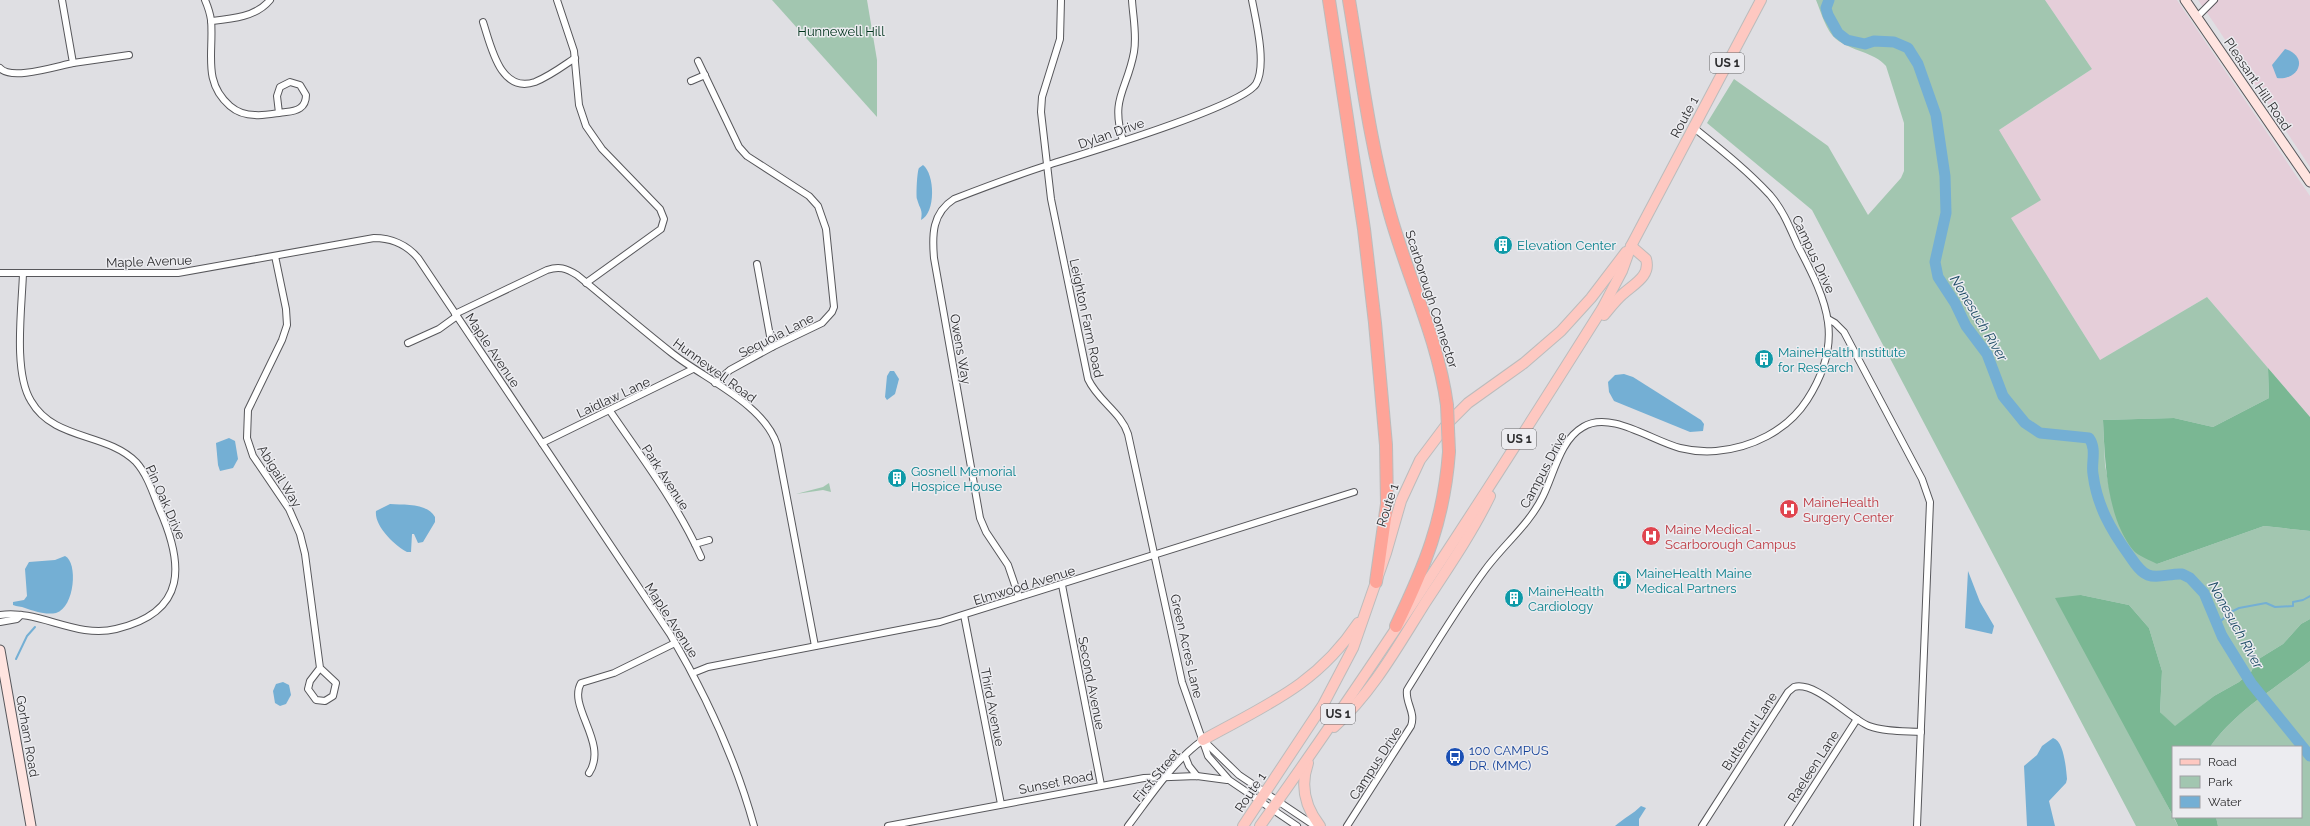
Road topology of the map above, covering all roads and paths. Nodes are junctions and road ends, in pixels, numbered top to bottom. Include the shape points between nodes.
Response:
1 (62, 0) edge
2 (205, 0) edge
3 (270, 0) edge
4 (557, 0) edge
5 (1061, 0) edge
6 (1132, 0) edge
7 (1252, 0) edge
8 (1330, 0) edge
9 (1349, 0) edge
10 (1761, 0) edge
11 (2185, 0) edge
12 (2214, 0) edge
13 (2197, 17) junction
14 (211, 21) junction
15 (483, 22) dead end
16 (129, 55) dead end
17 (575, 58) junction
18 (698, 62) dead end
19 (73, 63) junction
20 (0, 68) edge
21 (705, 75) junction
22 (691, 81) dead end
23 (279, 113) junction
24 (1693, 126) junction
25 (1124, 141) junction
26 (1047, 166) junction
27 (2310, 182) edge
28 (1631, 246) junction
29 (275, 256) junction
30 (757, 264) dead end
31 (0, 273) edge
32 (23, 273) junction
33 (586, 283) junction
34 (456, 315) junction
35 (1828, 319) junction
36 (1584, 338) junction
37 (408, 343) dead end
38 (772, 347) junction
39 (693, 369) junction
40 (715, 383) junction
41 (610, 411) junction
42 (542, 443) junction
43 (1514, 447) junction
44 (1354, 492) dead end
45 (709, 540) dead end
46 (695, 544) junction
47 (1155, 556) junction
48 (701, 557) dead end
49 (1376, 582) junction
50 (1062, 585) junction
51 (1019, 597) junction
52 (1370, 604) junction
53 (0, 615) edge
54 (964, 615) junction
55 (21, 616) junction
56 (0, 622) edge
57 (1396, 626) junction
58 (675, 643) junction
59 (815, 646) junction
60 (0, 650) edge
61 (320, 668) junction
62 (693, 673) junction
63 (1857, 719) junction
64 (1921, 732) junction
65 (1322, 738) junction
66 (1203, 740) junction
67 (1311, 755) junction
68 (1185, 756) junction
69 (589, 773) dead end
70 (1167, 776) junction
71 (1197, 776) junction
72 (1229, 780) junction
73 (1100, 785) junction
74 (1263, 797) junction
75 (1001, 804) junction
76 (1275, 805) junction
77 (31, 826) edge
78 (754, 826) edge
79 (888, 826) edge
80 (1128, 826) edge
81 (1243, 826) edge
82 (1260, 826) edge
83 (1297, 826) edge
84 (1315, 826) edge
85 (1320, 826) edge
86 (1347, 826) edge
87 (1702, 826) edge
88 (1788, 826) edge
89 (1917, 826) edge

1 - 19 street
2 - 14 street
3 - 14 street via 263,8 252,13
4 - 17 street
5 - 26 street via 1060,39 1041,104
6 - 25 street via 1134,51 1122,88 1118,111
7 - 25 street, Dylan Drive via 1260,59 1258,79 1253,87 1231,102
8 - 49 highway via 1365,237 1386,445 1387,504
9 - 57 highway, Scarborough Connector, bridge via 1383,189 1404,261 1434,344 1447,405 1449,452 1444,496 1436,533 1425,565
10 - 24 main road, Route 1 / US 1
11 - 13 street, Pleasant Hill Road
12 - 13 street
13 - 27 street, Pleasant Hill Road
14 - 23 street via 211,72 222,98 234,109 247,114
15 - 17 street via 500,69 516,82 536,82
16 - 19 street
17 - 33 street via 579,105 586,126 602,149 660,209 664,219 661,229
18 - 21 street, Sequoia Lane
19 - 20 street via 17,74
21 - 22 street
21 - 38 street, Sequoia Lane via 739,147 747,156 814,200 824,221 834,299 832,312 817,327
23 - 23 street via 298,110 304,105 306,95 300,85 288,82 280,87 277,96
24 - 28 main road, Route 1 / US 1
24 - 35 street, Campus Drive via 1729,157 1776,204 1819,287
25 - 26 street, Dylan Drive
26 - 47 street, Leighton Farm Road via 1052,208 1088,379 1127,430
26 - 51 street, Owens Way via 949,202 937,217 932,236 980,518 986,532 1008,565
28 - 36 main road, Route 1 / US 1 via 1616,285
28 - 36 main road via 1646,259 1644,275 1616,300
28 - 49 main road, Route 1 / US 1 via 1591,298 1561,331 1524,363 1468,403 1428,448 1407,484
29 - 32 street, Maple Avenue via 178,273
29 - 34 street, Maple Avenue via 360,239 390,240 414,253
29 - 61 street, Abigail Way via 287,325 248,410 247,438 253,456 289,509 300,534
30 - 38 street
31 - 32 street, Maple Avenue
32 - 55 street, Pin Oak Drive via 21,361 27,394 43,417 53,424 121,451 137,463 145,475 171,534 176,566 173,588 164,605 122,628 108,631 83,630
33 - 34 street, Hunnewell Road via 570,271 556,268
33 - 39 street, Hunnewell Road
34 - 37 street, Hunnewell Road via 439,329
34 - 42 street, Maple Avenue
35 - 64 street via 1844,332 1922,479 1928,496 1930,513
35 - 86 street, Campus Drive via 1827,351 1821,375 1811,394 1787,422 1757,441 1732,449 1693,451 1606,422 1590,424 1571,437 1530,517 1484,572 1407,690 1413,716 1410,729
36 - 43 main road, Route 1 / US 1
38 - 40 street, Sequoia Lane via 730,370
39 - 40 street, Hunnewell Road
39 - 41 street, Laidlaw Lane
40 - 59 street, Hunnewell Road via 750,407 775,441
41 - 42 street, Laidlaw Lane
41 - 46 street, Park Avenue
42 - 58 street, Maple Avenue
43 - 57 main road, Route 1 / US 1 via 1452,545
43 - 65 main road via 1470,533 1376,678 1353,709
44 - 47 street, Elmwood Avenue
45 - 46 street
46 - 48 street, Park Avenue
47 - 50 street, Elmwood Avenue
47 - 66 street, Green Acres Lane via 1182,682
49 - 52 main road, Route 1 / US 1
50 - 51 street, Elmwood Avenue
50 - 73 street, Second Avenue
51 - 54 street, Elmwood Avenue
52 - 66 main road via 1346,641 1318,672 1286,694
52 - 74 main road, Route 1 / US 1 via 1340,675
53 - 55 street, Pin Oak Drive via 13,613
54 - 59 street, Elmwood Avenue via 927,625
54 - 75 street, Third Avenue
55 - 56 street
57 - 65 main road, Route 1 / US 1
58 - 62 street, Maple Avenue
58 - 69 street via 614,673 581,683 581,707 595,751 594,764
59 - 62 street, Elmwood Avenue via 708,667
60 - 77 street, Gorham Road
61 - 61 street via 310,680 308,689 312,697 325,701 335,692 336,683
62 - 78 street, Maple Avenue via 721,730
63 - 64 street, Butternut Lane via 1875,728
63 - 87 street, Butternut Lane via 1810,688 1790,688
63 - 88 street, Raeleen Lane
64 - 89 street
65 - 67 main road, Route 1 / US 1
66 - 68 street, First Street
66 - 72 street, Green Acres Lane via 1211,761
66 - 74 street, Green Acres Lane
67 - 76 main road, Route 1 / US 1
67 - 85 main road via 1305,776 1305,795 1312,815
68 - 70 street, First Street
68 - 71 street
70 - 71 street, Sunset Road
70 - 73 street, Sunset Road
70 - 80 street, First Street
71 - 72 street, Sunset Road
72 - 74 street, Green Acres Lane
73 - 75 street, Sunset Road
74 - 76 street, Green Acres Lane
74 - 76 street, Green Acres Lane
74 - 81 main road, Route 1 / US 1
75 - 79 street, Sunset Road
76 - 82 main road, Route 1 / US 1
76 - 83 street
76 - 84 street

